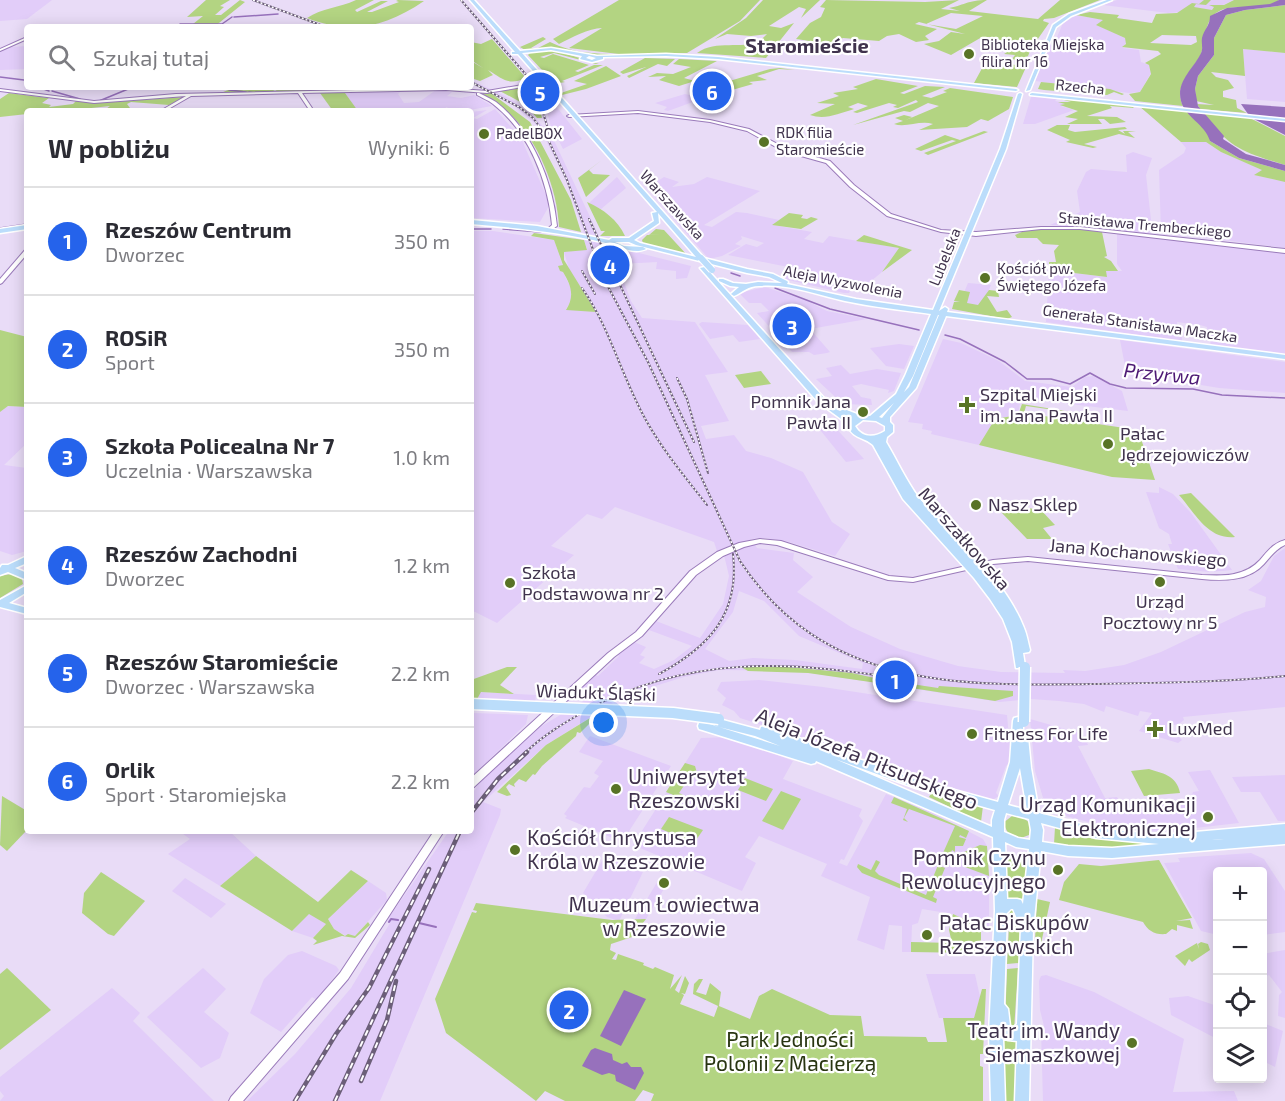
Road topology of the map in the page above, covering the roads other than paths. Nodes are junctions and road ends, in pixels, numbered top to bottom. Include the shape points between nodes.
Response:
1 (470, 0) edge
2 (1104, 0) edge
3 (1110, 0) edge
4 (1048, 32) junction
5 (24, 39) edge
6 (0, 50) edge
7 (518, 53) junction
8 (543, 82) junction
9 (0, 90) edge
10 (406, 90) edge
11 (452, 90) edge
12 (474, 92) junction
13 (1024, 92) junction
14 (300, 93) junction
15 (190, 95) junction
16 (167, 108) edge
17 (310, 108) edge
18 (572, 116) junction
19 (1285, 120) edge
20 (621, 172) junction
21 (655, 213) junction
22 (474, 221) edge
23 (24, 228) edge
24 (549, 229) junction
25 (670, 230) junction
26 (0, 232) edge
27 (973, 232) junction
28 (634, 243) junction
29 (1285, 251) edge
30 (24, 254) edge
31 (759, 279) junction
32 (721, 280) junction
33 (0, 282) edge
34 (734, 294) junction
35 (941, 311) junction
36 (1285, 357) edge
37 (811, 385) junction
38 (902, 396) junction
39 (873, 417) junction
40 (861, 418) junction
41 (886, 422) junction
42 (852, 423) junction
43 (883, 436) junction
44 (870, 438) junction
45 (1285, 542) edge
46 (24, 560) edge
47 (972, 566) junction
48 (2, 569) edge
49 (24, 576) edge
50 (24, 590) edge
51 (0, 604) edge
52 (24, 610) edge
53 (474, 706) edge
54 (719, 721) junction
55 (1021, 722) junction
56 (703, 726) dead end
57 (842, 767) junction
58 (886, 779) junction
59 (474, 781) edge
60 (928, 788) junction
61 (922, 799) junction
62 (1001, 807) junction
63 (1035, 817) junction
64 (1285, 829) edge
65 (437, 834) edge
66 (998, 836) junction
67 (1285, 839) edge
68 (1037, 846) junction
69 (1001, 911) junction
70 (1027, 929) junction
71 (998, 1001) junction
72 (1025, 1026) junction
73 (235, 1101) edge
74 (998, 1101) edge
75 (1022, 1101) edge

1 - 7 main road, Warszawska
2 - 4 main road, Lubelska via 1060,18
3 - 4 main road, Lubelska via 1066,17
4 - 13 main road, Lubelska
5 - 6 street
7 - 8 main road, Warszawska
7 - 13 main road, Rzecha via 555,51 585,56 590,61 600,57 666,55 718,58
8 - 12 street
8 - 18 main road, Warszawska
9 - 15 street via 94,102
10 - 14 street
11 - 12 street
12 - 24 street via 492,101 528,139 550,193 554,216
13 - 19 main road, Rzecha
13 - 27 main road, Lubelska
14 - 15 street
14 - 17 street
15 - 16 street
18 - 20 main road, Warszawska
18 - 27 street, Stanisława Trembeckiego via 632,112 748,130 785,150 828,162 886,213 935,229
20 - 21 main road, Warszawska
20 - 32 main road, Warszawska, bridge
21 - 25 main road, Warszawska
21 - 28 main road via 657,222
22 - 24 main road
23 - 26 main road
24 - 28 main road, Aleja Wyzwolenia via 619,243 623,248
25 - 28 main road via 655,227
25 - 37 main road, Warszawska
27 - 29 street, Stanisława Trembeckiego via 1090,229
27 - 35 main road, Lubelska
28 - 31 main road, Aleja Wyzwolenia
30 - 33 street
31 - 32 main road via 740,286
31 - 34 main road
31 - 35 main road, Aleja Wyzwolenia
32 - 34 main road, Warszawska
34 - 37 main road, Warszawska
35 - 36 main road, Generała Stanisława Maczka
35 - 38 main road, Lubelska
37 - 40 main road, Warszawska via 837,407
37 - 42 main road, Warszawska via 827,405
38 - 39 main road, Lubelska
38 - 41 main road, Lubelska
39 - 40 main road
39 - 41 main road
40 - 42 main road
41 - 43 main road via 890,430
42 - 44 main road, Marszałkowska via 855,433
43 - 44 main road
43 - 47 main road, Marszałkowska via 882,442 912,493
44 - 47 main road, Marszałkowska via 905,496
45 - 47 street, Jana Kochanowskiego via 1273,547 1256,568 1228,577 1028,559
46 - 48 main road
47 - 55 main road, Marszałkowska, bridge via 1006,601 1017,619 1024,643
47 - 59 street, Jana Kochanowskiego via 898,580 778,543 760,541 720,554 693,573 639,634
48 - 49 main road
50 - 51 main road
51 - 52 main road
53 - 54 main road, Wiadukt Śląski, bridge
54 - 57 main road, Aleja Józefa Piłsudskiego
54 - 58 main road, Aleja Józefa Piłsudskiego via 778,734
55 - 62 main road via 1016,762
55 - 63 main road
56 - 57 main road
57 - 58 main road, Aleja Józefa Piłsudskiego
58 - 60 main road, Aleja Józefa Piłsudskiego
58 - 61 main road, Aleja Józefa Piłsudskiego
60 - 61 main road via 929,795
60 - 62 main road, Aleja Józefa Piłsudskiego
61 - 66 main road, Aleja Józefa Piłsudskiego
62 - 63 main road, Aleja Józefa Piłsudskiego
62 - 66 main road
63 - 64 main road via 1096,833 1148,839
63 - 68 main road
65 - 73 street via 344,976
66 - 68 main road, Aleja Józefa Piłsudskiego
66 - 69 main road
67 - 68 main road via 1127,853
68 - 70 main road
69 - 70 main road via 1008,904 1017,904
69 - 71 main road
70 - 72 main road
71 - 72 main road via 1005,1032 1014,1035
71 - 74 main road
72 - 75 main road

